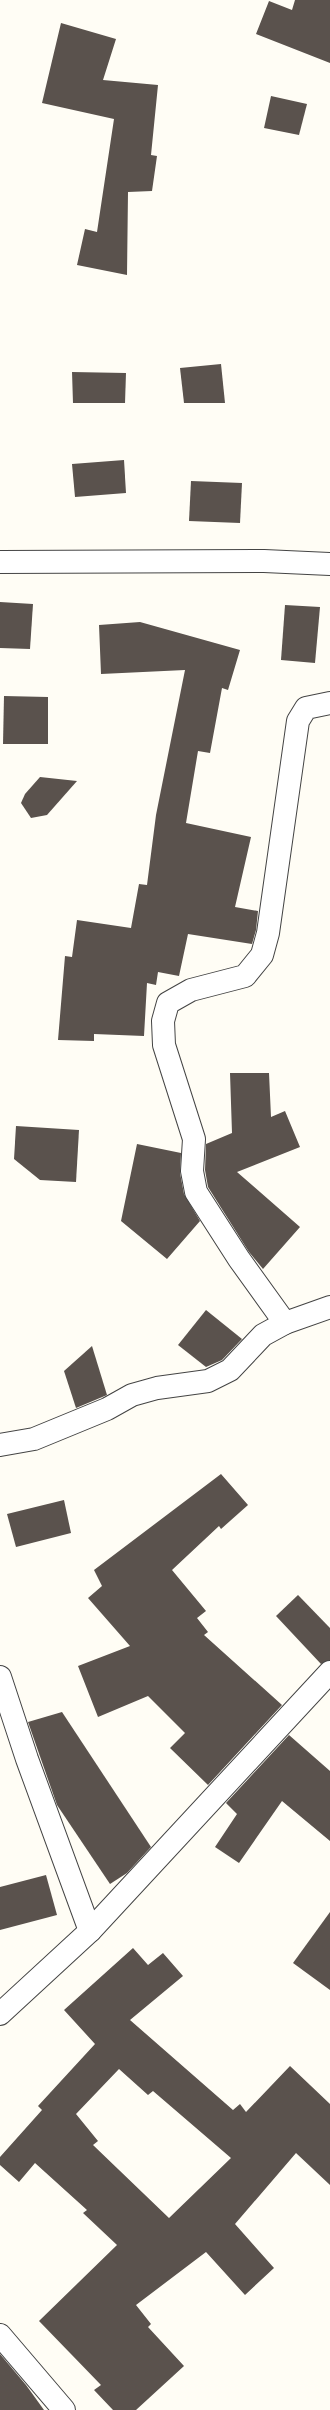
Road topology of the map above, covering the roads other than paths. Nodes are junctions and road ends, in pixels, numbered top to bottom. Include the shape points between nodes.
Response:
1 (0, 562) edge
2 (330, 564) edge
3 (330, 703) edge
4 (330, 1307) edge
5 (285, 1323) junction
6 (0, 1445) edge
7 (330, 1672) edge
8 (0, 1677) edge
9 (90, 1932) junction
10 (0, 2014) edge
11 (0, 2335) edge
12 (64, 2410) edge

1 - 2 street via 264,561
3 - 5 street via 306,708 298,721 268,933 262,955 245,976 191,990 168,1003 163,1021 164,1045 194,1139 192,1171 196,1192 239,1259
4 - 5 street
5 - 6 street via 263,1335 230,1370 208,1381 157,1388 132,1395 106,1409 34,1439
7 - 9 street
8 - 9 street
9 - 10 street
11 - 12 street

